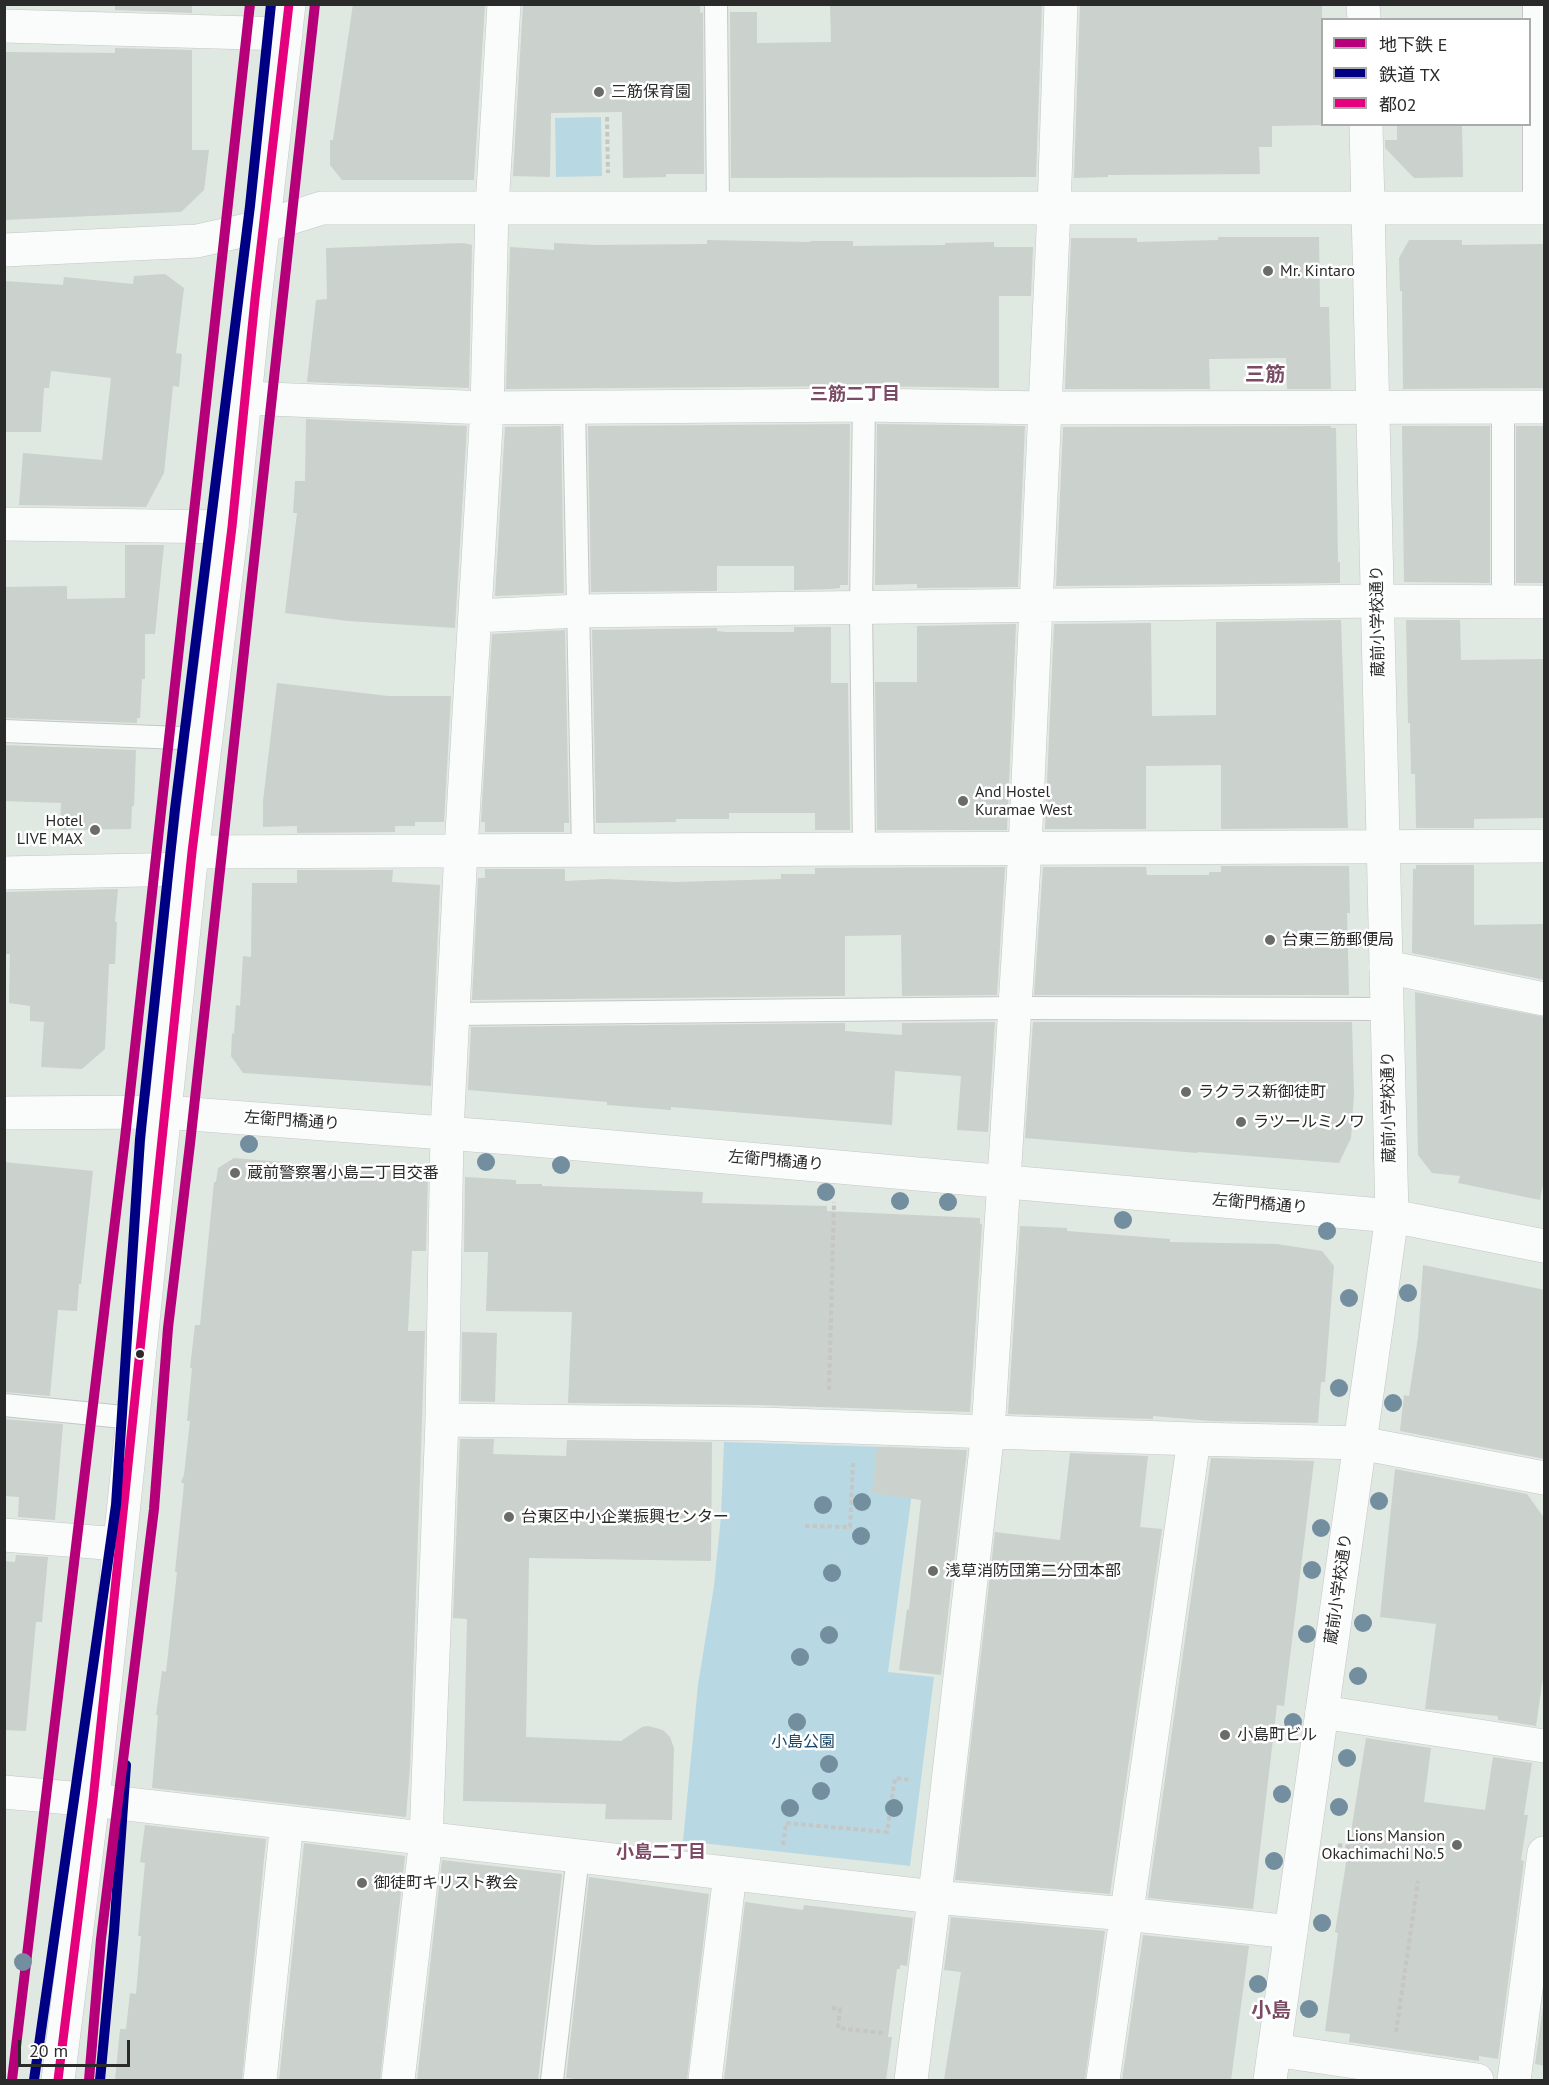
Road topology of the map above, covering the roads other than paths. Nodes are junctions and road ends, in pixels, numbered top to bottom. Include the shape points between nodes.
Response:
1 (504, 4) edge
2 (716, 4) edge
3 (1061, 4) edge
4 (1534, 4) edge
5 (98, 17) edge
6 (288, 19) edge
7 (4, 26) edge
8 (1366, 126) edge
9 (492, 208) junction
10 (718, 208) junction
11 (1539, 208) edge
12 (1054, 209) junction
13 (1368, 210) junction
14 (264, 225) junction
15 (4, 250) edge
16 (245, 398) junction
17 (864, 405) junction
18 (1373, 407) junction
19 (1503, 407) junction
20 (1545, 407) edge
21 (487, 408) junction
22 (574, 408) junction
23 (1046, 408) junction
24 (4, 524) edge
25 (231, 527) junction
26 (1377, 601) junction
27 (1503, 602) junction
28 (1545, 602) edge
29 (1036, 607) junction
30 (861, 608) junction
31 (579, 611) junction
32 (475, 616) junction
33 (4, 731) edge
34 (205, 739) junction
35 (1382, 846) junction
36 (1545, 846) edge
37 (864, 848) junction
38 (1025, 848) junction
39 (461, 850) junction
40 (583, 850) junction
41 (191, 860) junction
42 (4, 873) edge
43 (1386, 967) junction
44 (1545, 999) edge
45 (1015, 1008) junction
46 (1387, 1009) junction
47 (453, 1014) junction
48 (164, 1112) junction
49 (4, 1113) edge
50 (447, 1132) junction
51 (1004, 1182) junction
52 (1392, 1216) junction
53 (1545, 1246) edge
54 (4, 1405) edge
55 (133, 1418) junction
56 (442, 1420) junction
57 (988, 1431) junction
58 (1194, 1439) junction
59 (1360, 1443) junction
60 (1545, 1478) edge
61 (4, 1535) edge
62 (119, 1544) junction
63 (1322, 1712) junction
64 (1545, 1746) edge
65 (4, 1792) edge
66 (93, 1800) junction
67 (287, 1822) junction
68 (426, 1838) junction
69 (1545, 1853) edge
70 (578, 1856) junction
71 (730, 1874) junction
72 (934, 1897) junction
73 (1126, 1914) junction
74 (1291, 1932) junction
75 (1272, 2065) edge
76 (58, 2080) edge
77 (260, 2080) edge
78 (398, 2080) edge
79 (552, 2080) edge
80 (705, 2080) edge
81 (911, 2080) edge
82 (1103, 2080) edge
83 (1477, 2080) edge
84 (1514, 2080) edge

1 - 9 street
2 - 10 lane
3 - 12 street
4 - 11 lane
5 - 6 street
5 - 7 street
6 - 14 street
8 - 13 street, 蔵前小学校通り
9 - 10 street
9 - 14 street via 322,208
9 - 21 street
10 - 12 street
11 - 13 street
12 - 13 street
12 - 23 street
13 - 18 street, 蔵前小学校通り
14 - 15 street via 197,241
14 - 16 street
16 - 21 street
16 - 25 street
17 - 22 street
17 - 23 street
17 - 30 lane
18 - 19 street
18 - 23 street
18 - 26 street, 蔵前小学校通り
19 - 20 street
19 - 27 lane
21 - 22 street
21 - 32 street
22 - 31 lane
23 - 29 street
24 - 25 street
25 - 34 street
26 - 27 street
26 - 29 street
26 - 35 street, 蔵前小学校通り
27 - 28 street
29 - 30 street
29 - 38 street
30 - 31 street
30 - 37 lane
31 - 32 street
31 - 40 lane
32 - 39 street
33 - 34 lane
34 - 41 street
35 - 36 street
35 - 38 street
35 - 43 street, 蔵前小学校通り
37 - 38 street
37 - 40 street
38 - 45 street
39 - 40 street
39 - 41 street
39 - 47 street
41 - 42 street
41 - 48 street
43 - 44 street
43 - 46 street, 蔵前小学校通り
45 - 46 lane
45 - 47 lane
45 - 51 street
46 - 52 street, 蔵前小学校通り
47 - 50 street
48 - 49 street, 左衛門橋通り
48 - 50 street, 左衛門橋通り
48 - 55 street
50 - 51 street, 左衛門橋通り
50 - 56 street
51 - 52 street, 左衛門橋通り
51 - 57 street
52 - 53 street, 左衛門橋通り
52 - 59 street, 蔵前小学校通り
54 - 55 lane
55 - 62 street
56 - 57 street
56 - 68 street
57 - 58 street
57 - 72 street
58 - 59 street
58 - 73 street
59 - 60 street
59 - 63 street, 蔵前小学校通り
61 - 62 street
62 - 66 street
63 - 64 street
63 - 74 street, 蔵前小学校通り
65 - 66 street
66 - 67 street
66 - 76 street
67 - 68 street
67 - 77 street
68 - 70 street
68 - 78 street
69 - 84 street
70 - 71 street
70 - 79 lane
71 - 72 street
71 - 80 street
72 - 73 street
72 - 81 street
73 - 74 street
73 - 82 street
74 - 75 street, 蔵前小学校通り
75 - 83 street via 1391,2067

